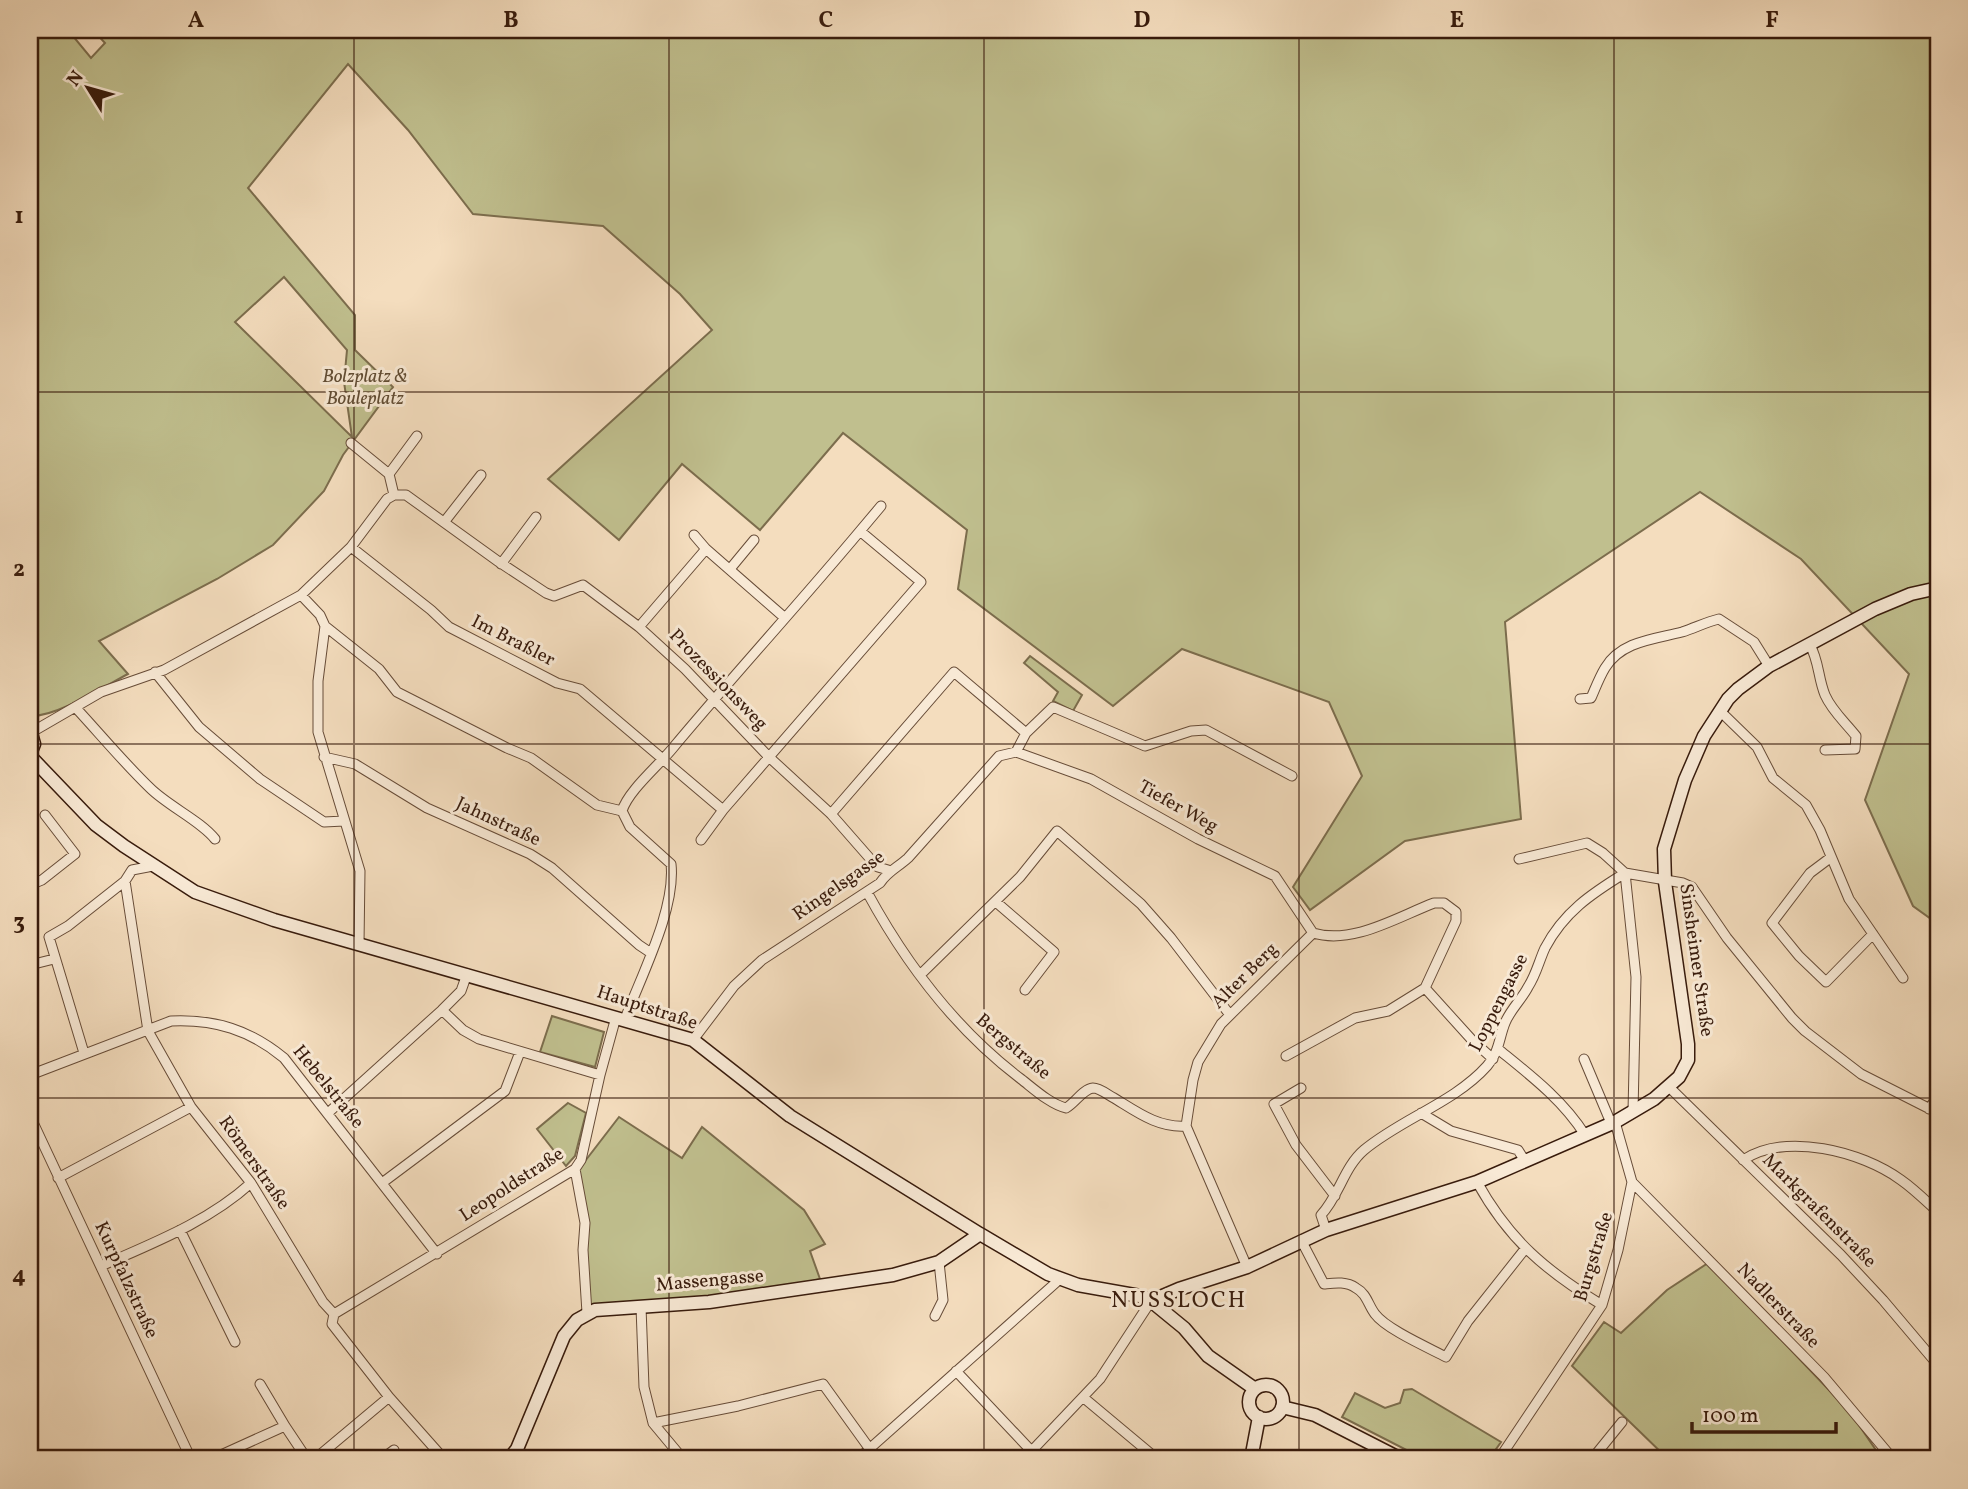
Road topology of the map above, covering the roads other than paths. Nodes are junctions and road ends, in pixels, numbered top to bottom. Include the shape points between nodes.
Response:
1 (417, 436) dead end
2 (351, 443) dead end
3 (389, 474) junction
4 (481, 475) dead end
5 (394, 495) junction
6 (881, 506) dead end
7 (536, 517) dead end
8 (445, 521) junction
9 (860, 531) junction
10 (694, 535) dead end
11 (754, 540) dead end
12 (351, 547) junction
13 (706, 549) junction
14 (501, 564) junction
15 (730, 569) junction
16 (1938, 588) edge
17 (301, 595) junction
18 (785, 618) junction
19 (324, 626) junction
20 (639, 627) junction
21 (1811, 645) junction
22 (1769, 666) junction
23 (155, 672) junction
24 (1580, 699) dead end
25 (713, 700) junction
26 (75, 707) junction
27 (1720, 711) junction
28 (31, 731) edge
29 (1026, 733) junction
30 (1825, 750) dead end
31 (1016, 752) junction
32 (30, 755) edge
33 (324, 757) junction
34 (769, 757) junction
35 (662, 760) junction
36 (1292, 776) dead end
37 (723, 810) junction
38 (622, 811) junction
39 (831, 814) junction
40 (45, 815) dead end
41 (344, 821) junction
42 (215, 839) dead end
43 (701, 840) dead end
44 (1830, 858) junction
45 (1519, 859) dead end
46 (153, 866) junction
47 (888, 870) junction
48 (1625, 873) junction
49 (125, 881) junction
50 (1665, 881) junction
51 (30, 885) edge
52 (867, 892) junction
53 (996, 902) junction
54 (1313, 933) junction
55 (1873, 934) junction
56 (359, 944) junction
57 (651, 953) junction
58 (54, 959) junction
59 (30, 965) edge
60 (467, 974) junction
61 (920, 975) junction
62 (1903, 978) dead end
63 (1425, 988) junction
64 (1025, 989) dead end
65 (442, 1010) junction
66 (1230, 1015) junction
67 (621, 1018) junction
68 (148, 1031) junction
69 (693, 1040) junction
70 (520, 1052) junction
71 (84, 1053) junction
72 (1495, 1054) junction
73 (1286, 1056) dead end
74 (1584, 1059) dead end
75 (30, 1075) edge
76 (600, 1075) junction
77 (1669, 1087) junction
78 (1301, 1088) dead end
79 (1938, 1096) edge
80 (191, 1107) junction
81 (1934, 1111) edge
82 (328, 1112) junction
83 (1633, 1112) junction
84 (1421, 1113) junction
85 (30, 1116) edge
86 (1613, 1122) junction
87 (1186, 1126) junction
88 (1585, 1135) junction
89 (1742, 1160) junction
90 (1525, 1161) junction
91 (575, 1169) junction
92 (58, 1178) junction
93 (1478, 1182) junction
94 (1632, 1182) junction
95 (251, 1183) junction
96 (382, 1183) junction
97 (1335, 1196) junction
98 (1938, 1212) edge
99 (180, 1230) junction
100 (1326, 1230) junction
101 (980, 1234) junction
102 (1301, 1240) junction
103 (1525, 1249) junction
104 (438, 1254) junction
105 (939, 1262) junction
106 (101, 1266) junction
107 (1247, 1267) junction
108 (1060, 1279) junction
109 (1151, 1301) junction
110 (1602, 1304) junction
111 (641, 1307) junction
112 (587, 1313) junction
113 (334, 1314) junction
114 (935, 1316) dead end
115 (235, 1342) dead end
116 (1446, 1357) junction
117 (1455, 1363) dead end
118 (1938, 1365) edge
119 (956, 1371) junction
120 (260, 1384) dead end
121 (1255, 1389) junction
122 (389, 1397) junction
123 (1084, 1398) junction
124 (1282, 1407) junction
125 (1259, 1418) junction
126 (1622, 1422) dead end
127 (653, 1423) junction
128 (285, 1426) junction
129 (394, 1450) dead end
130 (869, 1450) junction
131 (516, 1455) edge
132 (1386, 1456) edge
133 (1031, 1457) edge
134 (191, 1459) edge
135 (212, 1459) edge
136 (307, 1459) edge
137 (315, 1459) edge
138 (382, 1459) edge
139 (444, 1459) edge
140 (683, 1459) edge
141 (858, 1459) edge
142 (877, 1459) edge
143 (1157, 1459) edge
144 (1251, 1459) edge
145 (1401, 1459) edge
146 (1501, 1459) edge
147 (1592, 1459) edge
148 (1893, 1459) edge

1 - 3 street
2 - 3 street
3 - 5 street
4 - 8 street
5 - 8 street, Prozessionsweg via 414,499
5 - 12 street
6 - 9 street
7 - 14 street
8 - 14 street, Prozessionsweg
9 - 18 street
9 - 34 street via 921,582
10 - 13 street
11 - 15 street
12 - 17 street
12 - 35 street, Im Braßler via 449,627 557,683 580,689
13 - 15 street
13 - 20 street
14 - 20 street, Prozessionsweg via 554,596 583,585
15 - 18 street
16 - 21 main road, Sinsheimer Straße via 1875,609
17 - 19 street
17 - 23 street
18 - 25 street
19 - 33 street via 318,732
19 - 38 street via 379,669 397,692 531,758 597,805
20 - 25 street, Prozessionsweg
21 - 22 main road, Sinsheimer Straße
21 - 30 street via 1825,694 1856,736 1855,749
22 - 24 street via 1754,642 1719,620 1704,622 1625,648 1605,667 1591,698
22 - 27 main road, Sinsheimer Straße via 1738,689
23 - 26 street
23 - 41 street via 199,727 260,779 324,822
25 - 34 street, Prozessionsweg
25 - 35 street
26 - 28 street
26 - 42 street via 149,787
27 - 44 street via 1757,747 1773,778 1806,805
27 - 50 main road, Sinsheimer Straße via 1704,736 1671,821 1664,849
28 - 32 main road, Hauptstraße via 34,744
29 - 31 street
29 - 36 street via 1053,707 1144,746 1206,730
29 - 39 street via 954,673
31 - 47 street, Ringelsgasse via 999,756 908,858
31 - 54 street, Tiefer Weg via 1091,779 1275,876
32 - 46 main road, Hauptstraße via 96,825
33 - 41 street
33 - 57 street, Jahnstraße via 355,764 427,808 530,853
34 - 37 street
34 - 39 street, Prozessionsweg
35 - 37 street, Im Braßler
35 - 38 street
37 - 43 street
38 - 57 street via 629,827 670,864 671,885
39 - 47 street, Prozessionsweg via 878,867
40 - 51 street via 75,855
41 - 56 street via 360,871
44 - 55 street via 1849,899
44 - 55 street via 1810,873 1772,923 1826,982
45 - 48 street via 1587,843
46 - 49 street via 132,870
46 - 56 main road, Hauptstraße via 195,892 234,907
47 - 52 street, Ringelsgasse
48 - 50 street
48 - 72 street, Loppengasse via 1576,906 1553,937 1506,1021
48 - 83 street via 1636,977
49 - 58 street via 49,937
49 - 68 street, Römerstraße
50 - 77 main road, Sinsheimer Straße via 1688,1044 1685,1069
50 - 81 street via 1692,887 1792,1018 1825,1048 1861,1074
52 - 61 street, Bergstraße
52 - 69 street, Ringelsgasse via 762,960 734,986
53 - 61 street
53 - 64 street via 1054,952
53 - 66 street via 1057,831 1141,904
54 - 63 street via 1331,937 1352,934 1444,902 1456,912 1456,921
54 - 66 street, Alter Berg
55 - 62 street
56 - 60 main road, Hauptstraße
57 - 67 street
58 - 59 street
58 - 71 street
60 - 65 street via 461,991
60 - 67 main road, Hauptstraße
61 - 87 street, Bergstraße via 984,1050 1060,1106 1066,1108 1093,1088 1162,1125
63 - 72 street via 1472,1040
63 - 73 street via 1388,1011 1355,1018
65 - 70 street via 479,1039
65 - 82 street
66 - 87 street, Alter Berg via 1198,1062
67 - 69 main road, Hauptstraße
67 - 76 street, Leopoldstraße
68 - 71 street, Hebelstraße
68 - 80 street, Römerstraße
68 - 82 street, Hebelstraße via 171,1021 193,1020 221,1024 255,1037 284,1058
69 - 101 main road, Hauptstraße via 790,1116
70 - 76 street
70 - 96 street via 505,1091
71 - 75 street, Hebelstraße
72 - 84 street, Loppengasse via 1485,1069
72 - 88 street via 1555,1098
74 - 86 street, Burgstraße
76 - 91 street, Leopoldstraße
77 - 83 main road, Sinsheimer Straße
77 - 89 street, Markgrafenstraße
78 - 97 street via 1274,1104 1296,1145
79 - 81 street
80 - 92 street
80 - 95 street, Römerstraße
82 - 96 street, Hebelstraße
83 - 86 main road, Sinsheimer Straße
84 - 90 street via 1451,1131 1518,1150
84 - 97 street, Loppengasse via 1361,1153
85 - 92 street, Kurpfalzstraße
86 - 88 main road, Sinsheimer Straße
86 - 94 street, Burgstraße
87 - 107 street
88 - 90 main road, Sinsheimer Straße
89 - 98 street via 1764,1148 1783,1146 1864,1159 1902,1180
89 - 118 street, Markgrafenstraße via 1858,1273
90 - 93 main road, Sinsheimer Straße
91 - 104 street, Leopoldstraße
91 - 112 street via 585,1223
92 - 106 street, Kurpfalzstraße
93 - 100 main road, Sinsheimer Straße
93 - 103 street via 1494,1213
94 - 110 street, Burgstraße
94 - 148 street, Nadlerstraße via 1824,1377
95 - 99 street via 222,1208
95 - 113 street, Römerstraße
96 - 104 street, Hebelstraße
97 - 100 street, Loppengasse via 1321,1215
99 - 106 street
99 - 115 street
100 - 102 main road, Sinsheimer Straße
101 - 105 main road, Massengasse
101 - 108 main road, Hauptstraße
102 - 107 main road, Sinsheimer Straße
102 - 116 street via 1324,1284 1356,1287 1390,1326
103 - 110 street
103 - 116 street
104 - 113 street, Leopoldstraße
105 - 111 main road, Massengasse via 893,1275 778,1294
105 - 114 street via 943,1300
106 - 134 street, Kurpfalzstraße
107 - 109 main road, Sinsheimer Straße
108 - 109 main road, Hauptstraße
108 - 119 street
109 - 121 main road, Hauptstraße via 1208,1356
109 - 123 street
110 - 146 street, Burgstraße
111 - 112 main road, Massengasse
111 - 127 street via 644,1387
112 - 131 main road via 564,1336
113 - 122 street, Römerstraße via 332,1324
116 - 117 street
119 - 130 street
119 - 133 street
120 - 128 street
121 - 124 main road, Hauptstraße via 1275,1388 1282,1396
121 - 125 main road via 1249,1402
122 - 137 street
122 - 139 street, Römerstraße
123 - 133 street
123 - 143 street
124 - 125 main road via 1273,1418
124 - 132 main road via 1315,1415
125 - 144 main road
126 - 147 street
127 - 130 street via 823,1384
127 - 140 street
128 - 135 street
128 - 136 street
129 - 138 street
130 - 141 street
130 - 142 street
132 - 145 main road

